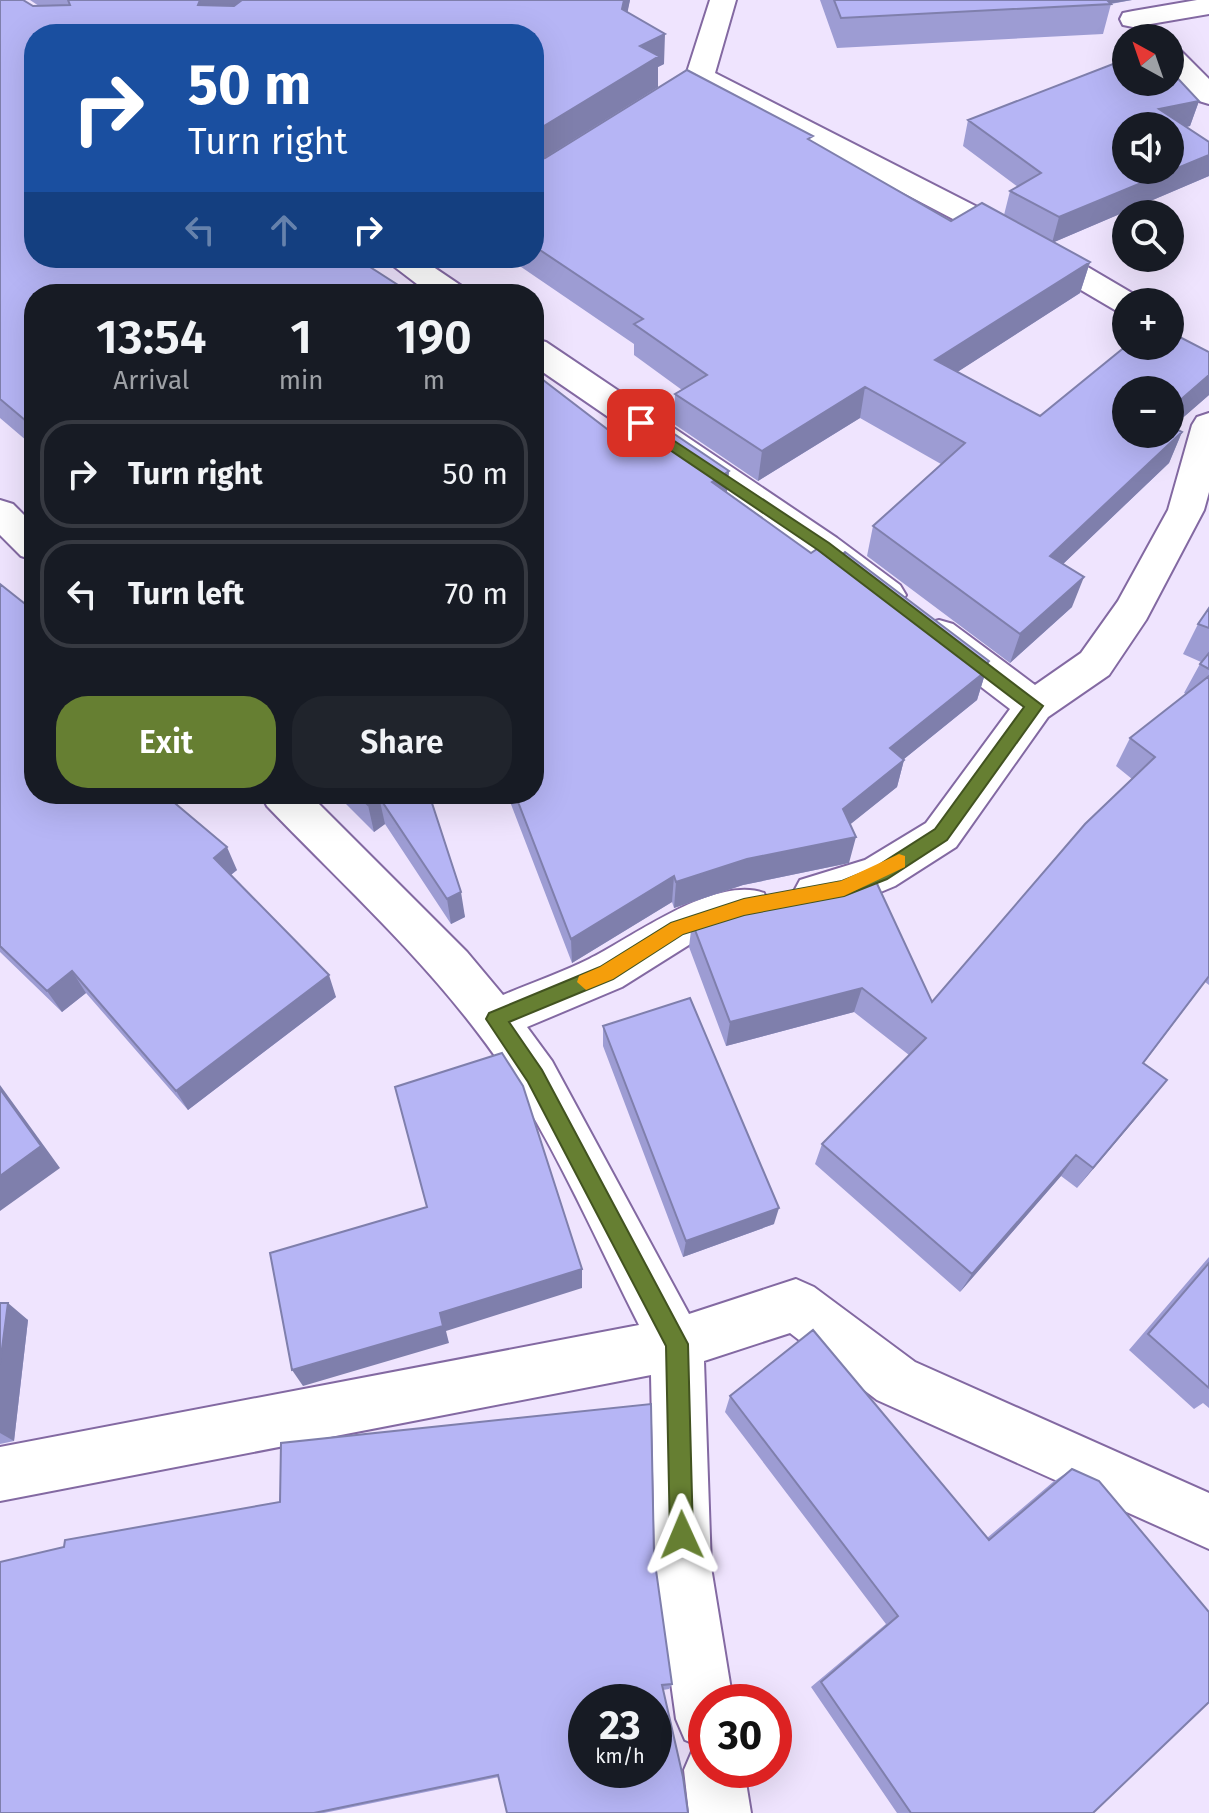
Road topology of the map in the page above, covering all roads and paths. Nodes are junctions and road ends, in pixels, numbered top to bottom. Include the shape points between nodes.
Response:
1 (723, 0) edge
2 (1209, 6) edge
3 (1133, 19) edge
4 (1184, 70) edge
5 (700, 76) junction
6 (1209, 95) edge
7 (650, 107) edge
8 (418, 268) edge
9 (439, 284) edge
10 (1112, 295) edge
11 (544, 357) edge
12 (1209, 425) edge
13 (0, 513) edge
14 (24, 537) edge
15 (1034, 706) junction
16 (292, 804) edge
17 (495, 1019) junction
18 (677, 1344) junction
19 (0, 1474) edge
20 (1209, 1521) edge
21 (701, 1684) edge
22 (717, 1788) edge
23 (720, 1813) edge

1 - 5 street
2 - 3 street
4 - 6 street
5 - 7 street
5 - 10 street via 1003,232
8 - 9 street
11 - 15 street via 824,547
12 - 15 street via 1186,510 1132,610 1095,664
13 - 14 street
15 - 17 street via 941,835 880,873 844,888 744,907 678,928 606,973
16 - 17 street via 451,966
17 - 18 street via 535,1076
18 - 19 street
18 - 20 street via 796,1305 896,1381
18 - 21 street via 683,1567
22 - 23 street

